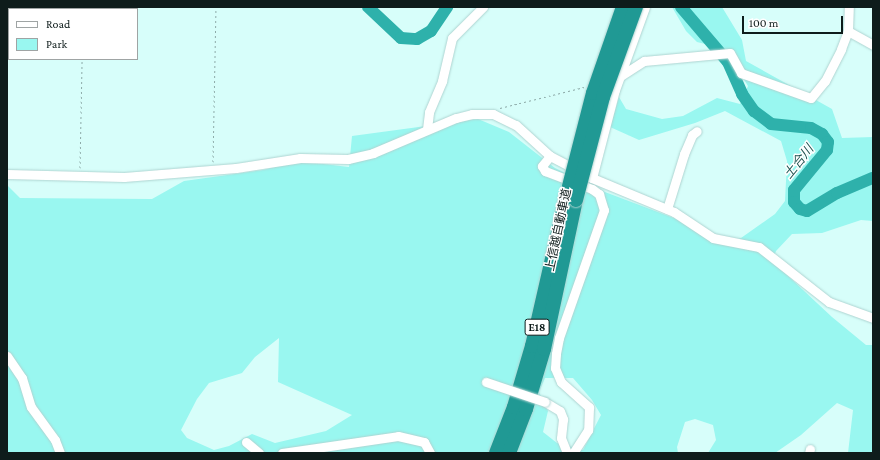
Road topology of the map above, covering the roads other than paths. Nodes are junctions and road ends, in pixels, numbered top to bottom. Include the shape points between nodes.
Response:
1 (483, 7) edge
2 (623, 7) edge
3 (636, 7) edge
4 (645, 7) edge
5 (849, 7) edge
6 (848, 32) junction
7 (873, 45) edge
8 (620, 77) junction
9 (427, 129) junction
10 (697, 131) dead end
11 (550, 156) junction
12 (7, 174) edge
13 (592, 178) junction
14 (571, 199) junction
15 (667, 209) junction
16 (872, 315) edge
17 (7, 356) edge
18 (486, 382) dead end
19 (246, 442) dead end
20 (60, 453) edge
21 (260, 453) edge
22 (282, 453) edge
23 (430, 453) edge
24 (496, 453) edge
25 (509, 453) edge
26 (567, 453) edge
27 (573, 453) edge

1 - 9 street via 452,38 442,81 429,112
2 - 14 highway, 上信越自動車道 / E18, bridge via 593,93
3 - 14 highway, 上信越自動車道 / E18, bridge via 603,97
4 - 8 street
5 - 6 street
6 - 7 street
6 - 8 street via 825,82 816,96 811,98 741,73 730,53 644,61
8 - 13 street
9 - 11 street via 472,114 493,114 516,125
9 - 12 street via 361,157 348,159 300,158 236,168 124,177
10 - 15 street via 692,135 684,154
11 - 13 street
11 - 27 street via 542,166 545,171 592,189 599,194 604,210 559,338 556,354 555,368 561,382 589,407 588,430
13 - 15 street
14 - 24 highway, 上信越自動車道 / E18 via 530,354 514,407
14 - 25 highway, 上信越自動車道 / E18 via 544,349 526,409
15 - 16 street via 713,238 759,247 829,302
17 - 20 street via 22,378 31,407 56,440
18 - 26 street, bridge via 545,402 560,410 563,419 561,438
19 - 21 street
22 - 23 street via 398,436 424,442

